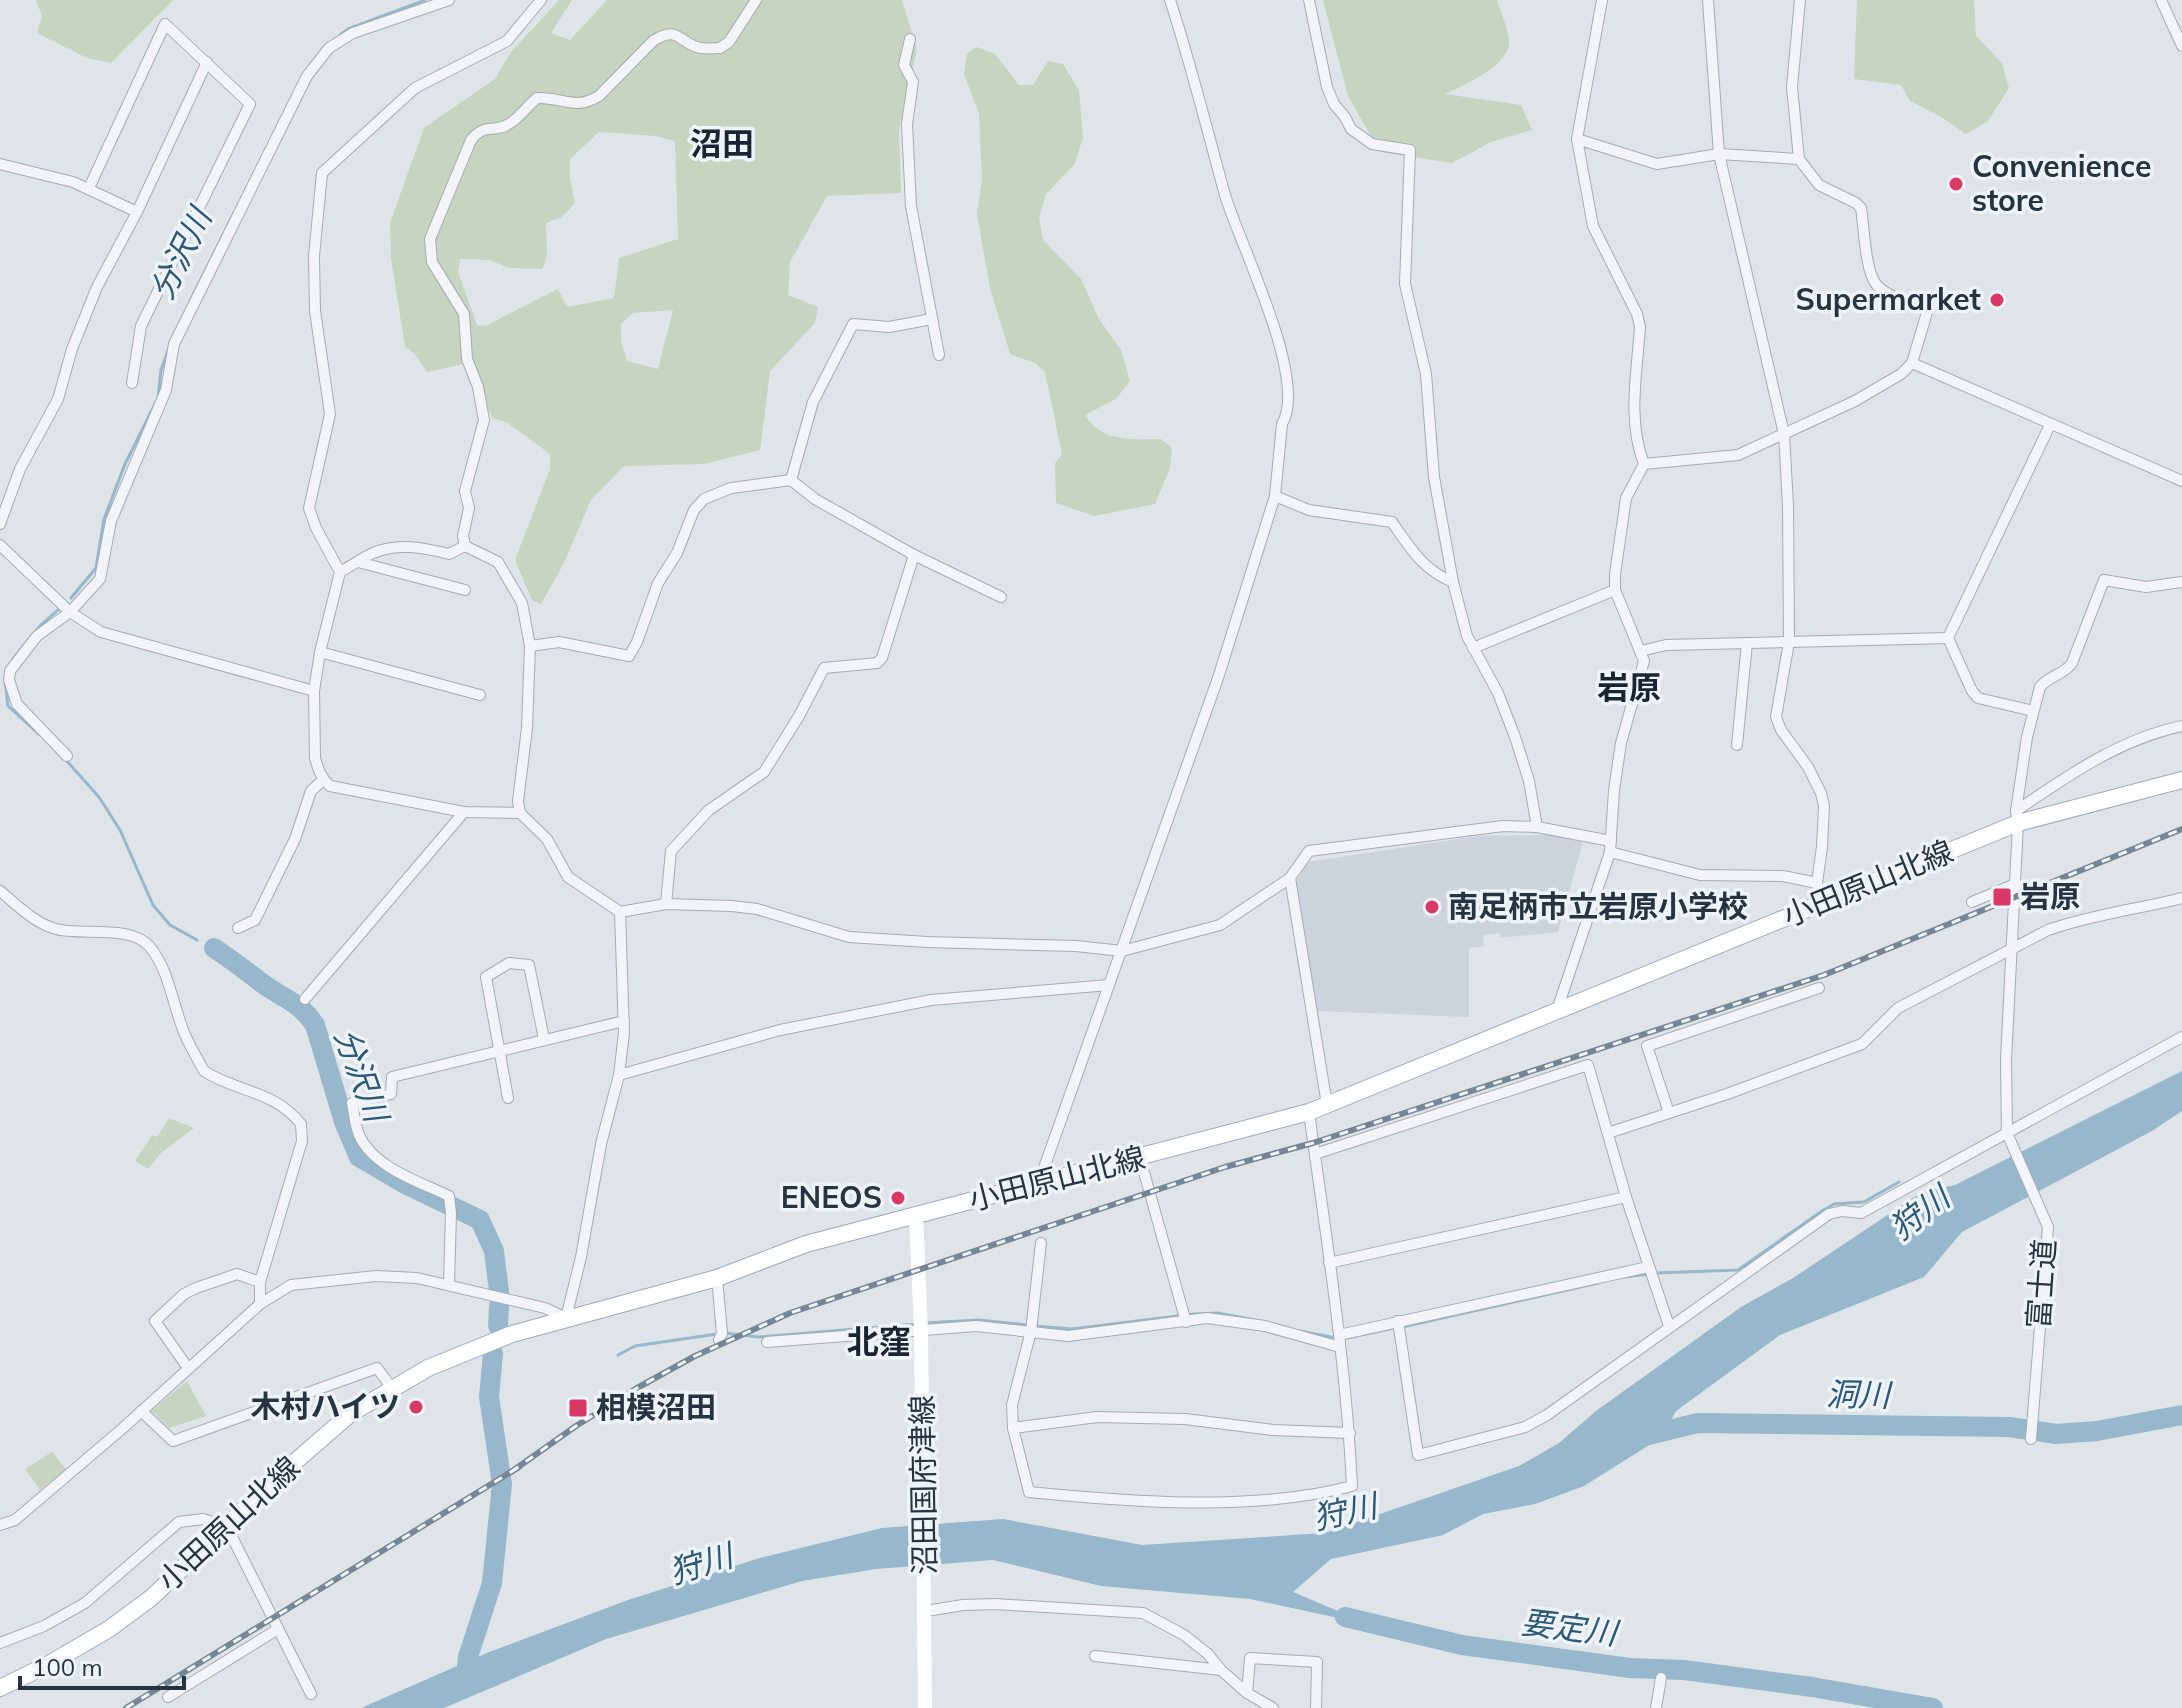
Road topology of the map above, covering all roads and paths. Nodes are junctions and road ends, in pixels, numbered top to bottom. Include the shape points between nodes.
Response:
1 (449, 0) edge
2 (541, 0) edge
3 (756, 0) edge
4 (1170, 0) edge
5 (1309, 0) edge
6 (1602, 0) edge
7 (1708, 0) edge
8 (1800, 0) edge
9 (2161, 0) edge
10 (910, 39) dead end
11 (2182, 46) edge
12 (207, 62) junction
13 (1577, 139) junction
14 (1719, 154) junction
15 (1799, 159) junction
16 (0, 164) edge
17 (89, 188) junction
18 (137, 212) junction
19 (932, 319) junction
20 (939, 355) dead end
21 (1912, 363) junction
22 (132, 383) dead end
23 (2050, 425) junction
24 (1784, 434) junction
25 (1644, 464) junction
26 (791, 480) junction
27 (2182, 481) edge
28 (1275, 496) junction
29 (0, 524) edge
30 (0, 545) edge
31 (465, 546) junction
32 (914, 555) junction
33 (358, 562) junction
34 (340, 572) junction
35 (1453, 582) junction
36 (2182, 582) edge
37 (465, 590) dead end
38 (1615, 590) junction
39 (1001, 597) dead end
40 (70, 612) junction
41 (1948, 638) junction
42 (1789, 642) junction
43 (1747, 643) junction
44 (530, 646) junction
45 (1473, 648) junction
46 (1641, 651) junction
47 (320, 652) junction
48 (314, 691) junction
49 (480, 695) dead end
50 (2033, 711) junction
51 (2182, 726) edge
52 (1737, 745) dead end
53 (67, 756) dead end
54 (323, 780) junction
55 (2182, 780) edge
56 (464, 812) junction
57 (520, 813) junction
58 (2017, 817) junction
59 (1537, 827) junction
60 (1610, 846) junction
61 (1290, 878) junction
62 (1817, 883) junction
63 (2015, 884) junction
64 (0, 891) edge
65 (2182, 898) edge
66 (1972, 902) dead end
67 (1821, 903) junction
68 (666, 904) junction
69 (620, 912) junction
70 (238, 928) dead end
71 (2012, 947) junction
72 (1122, 951) junction
73 (1109, 985) junction
74 (1819, 988) dead end
75 (305, 999) dead end
76 (1557, 1010) junction
77 (624, 1021) junction
78 (2182, 1037) edge
79 (544, 1039) junction
80 (501, 1049) junction
81 (619, 1075) junction
82 (508, 1098) dead end
83 (1327, 1105) junction
84 (1309, 1112) junction
85 (1669, 1113) junction
86 (1608, 1133) junction
87 (2008, 1134) junction
88 (1315, 1154) junction
89 (1140, 1158) junction
90 (1042, 1183) junction
91 (1626, 1197) junction
92 (916, 1214) junction
93 (1041, 1243) dead end
94 (1329, 1263) junction
95 (1648, 1267) junction
96 (717, 1278) junction
97 (260, 1282) junction
98 (449, 1284) junction
99 (260, 1304) junction
100 (566, 1318) junction
101 (1398, 1321) junction
102 (1186, 1322) junction
103 (1669, 1326) junction
104 (921, 1331) junction
105 (1031, 1331) junction
106 (719, 1340) dead end
107 (1339, 1341) junction
108 (767, 1342) dead end
109 (188, 1368) junction
110 (392, 1388) junction
111 (141, 1411) junction
112 (1013, 1428) junction
113 (1350, 1433) junction
114 (2031, 1439) dead end
115 (0, 1525) edge
116 (227, 1527) junction
117 (926, 1611) junction
118 (278, 1629) junction
119 (0, 1643) edge
120 (1095, 1656) dead end
121 (1221, 1670) junction
122 (1661, 1678) dead end
123 (0, 1688) edge
124 (1247, 1693) junction
125 (311, 1694) dead end
126 (168, 1697) dead end
127 (925, 1708) edge
128 (1273, 1708) edge
129 (1316, 1708) edge
130 (1656, 1708) edge

1 - 40 street via 353,33 329,48 307,76 174,344 166,390 111,521 100,579
2 - 34 street via 507,41 415,88 322,173 315,311 330,414 309,508
3 - 31 street via 720,48 662,35 590,102 537,98 510,124 477,132 471,140 429,251 464,314 467,359 484,420 465,491
4 - 28 street via 1226,199 1275,325 1287,416
5 - 35 street via 1334,104 1351,129 1372,144 1410,150 1405,284 1426,374 1434,477
6 - 13 street
7 - 14 street
8 - 15 street via 1792,87
9 - 11 street
10 - 19 street via 904,65 913,82 907,124 911,206
12 - 17 street via 165,24
12 - 18 street
12 - 22 street via 250,104 141,326
13 - 14 street via 1657,164
13 - 25 street via 1593,226 1640,327 1633,414
14 - 15 street
14 - 24 street
15 - 21 street via 1819,185 1861,208 1874,283 1928,309
16 - 17 street
17 - 18 street
18 - 29 street via 97,287 58,399 20,469
19 - 20 street
19 - 26 street via 889,327 853,324 813,402
21 - 23 street
21 - 24 street via 1855,401
23 - 27 street
23 - 41 street
24 - 25 street via 1738,455
24 - 42 street
25 - 38 street via 1626,498
26 - 32 street
26 - 44 street via 731,488 704,499 658,583 629,656 559,642
28 - 35 street via 1309,510 1392,522 1417,559
28 - 72 street
30 - 40 street
31 - 33 street via 449,554 390,547
31 - 44 street via 498,562 511,581 522,603
32 - 39 street
32 - 68 street via 882,658 877,663 824,668 764,772 709,810 671,851
33 - 34 street
33 - 37 street
34 - 47 street
35 - 45 street
36 - 50 street via 2146,587 2104,580 2072,663 2066,672 2043,683
38 - 45 street
38 - 46 street
40 - 48 street via 101,632
40 - 53 street via 37,636 9,680 17,704
41 - 42 street
41 - 50 street via 1978,698
42 - 43 street
42 - 62 street via 1776,717 1821,793
43 - 46 street via 1666,645
43 - 52 street
44 - 57 street
45 - 59 street via 1515,737
46 - 60 street via 1644,661 1621,743
47 - 48 street
47 - 49 street
48 - 54 street via 315,758
50 - 58 street, 富士道
51 - 58 street via 2143,737 2069,775
54 - 56 street via 330,786
54 - 70 street via 311,791 295,839 255,920
55 - 58 main road, 小田原山北線
56 - 57 street
56 - 75 street
57 - 69 street via 547,839 568,877
58 - 63 street, 富士道
58 - 67 main road, 小田原山北線
59 - 60 street
59 - 61 street via 1503,826 1309,851
60 - 62 street via 1700,875 1783,876
60 - 76 street
61 - 72 street via 1220,925
61 - 83 street
62 - 67 street
63 - 66 street
63 - 71 street, 富士道
64 - 97 street via 36,920 57,929 144,941 165,973 183,1030 204,1071 254,1090 301,1124 302,1141
65 - 71 street via 2068,923
67 - 76 main road, 小田原山北線
68 - 69 street
68 - 72 street via 757,909 849,937
69 - 77 street
71 - 85 street via 1898,1008 1862,1044
71 - 87 street, 富士道
72 - 73 street
73 - 81 street via 931,1000 780,1030
73 - 90 street
74 - 85 street via 1647,1046
76 - 83 main road, 小田原山北線
77 - 79 street
77 - 81 street
78 - 87 street
79 - 80 street
79 - 80 street via 529,965 509,963 486,977
80 - 82 street
80 - 98 street via 392,1077 391,1094 352,1103 357,1131 374,1156 449,1196
81 - 100 street
83 - 84 main road, 小田原山北線
84 - 88 street
84 - 89 main road, 小田原山北線
85 - 86 street
86 - 88 street via 1588,1065
86 - 91 street
87 - 103 street via 1861,1213 1829,1214
87 - 114 street, 富士道 via 2048,1227
88 - 94 street
89 - 90 main road, 小田原山北線
89 - 102 street
90 - 92 main road, 小田原山北線
91 - 94 street
91 - 95 street
92 - 96 main road, 小田原山北線 via 806,1244
92 - 104 main road, 沼田国府津線
93 - 105 street
94 - 107 street
95 - 101 street
95 - 103 street
96 - 100 main road, 小田原山北線
96 - 106 street
97 - 99 street
97 - 109 street via 237,1274 225,1277 184,1294 155,1321
98 - 99 street via 376,1276 327,1280 291,1285
98 - 100 street
99 - 109 street
100 - 110 main road, 小田原山北線 via 512,1334
101 - 103 street via 1418,1455 1525,1427
101 - 107 street
102 - 105 street via 1068,1336
102 - 107 street via 1234,1320
104 - 105 street via 976,1326
104 - 108 street
104 - 117 main road, 沼田国府津線
105 - 112 street via 1012,1405
107 - 113 street
109 - 111 street
110 - 111 street via 377,1368 173,1441
110 - 116 main road, 小田原山北線 via 350,1414
111 - 115 street via 15,1520
112 - 113 street via 1112,1417
112 - 113 street via 1029,1492 1158,1502 1309,1495 1352,1486
116 - 118 street
116 - 119 street via 203,1519 179,1522 85,1603
116 - 123 main road, 小田原山北線 via 151,1598 109,1629
117 - 121 street via 995,1604 1143,1613 1184,1635
117 - 127 main road, 沼田国府津線
118 - 125 street
118 - 126 street
120 - 121 street
121 - 124 street
122 - 130 street
124 - 128 street
124 - 129 street via 1250,1658 1317,1662

